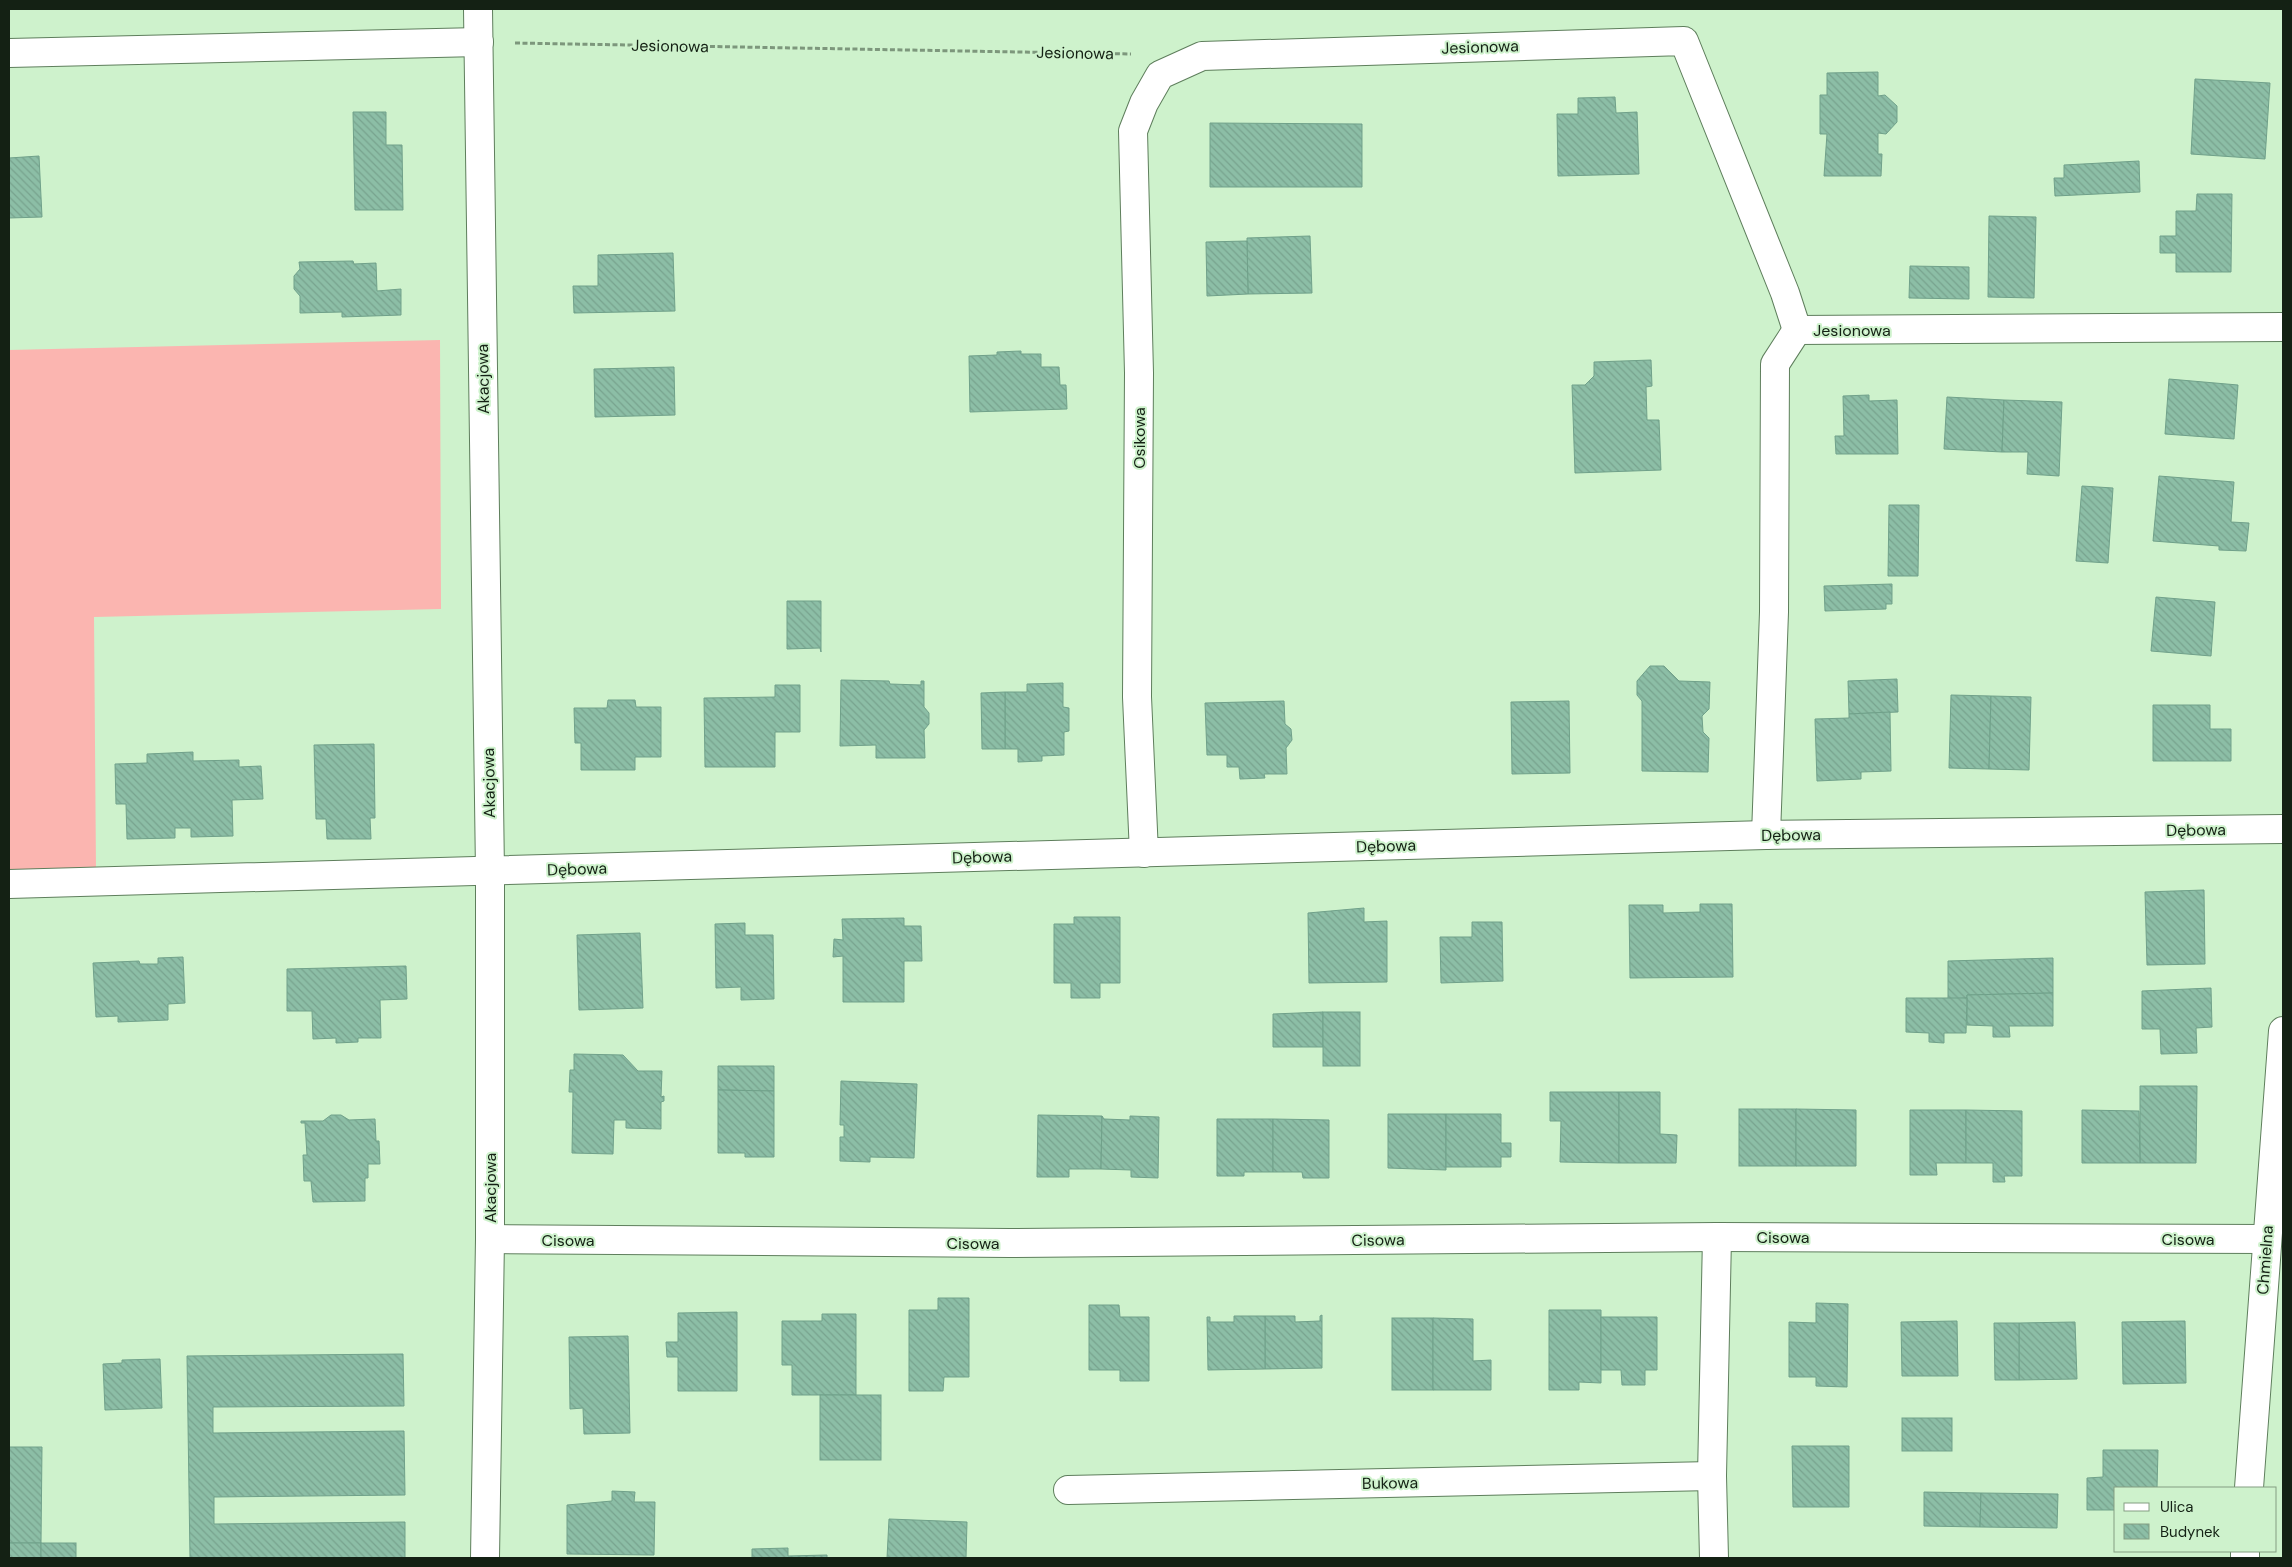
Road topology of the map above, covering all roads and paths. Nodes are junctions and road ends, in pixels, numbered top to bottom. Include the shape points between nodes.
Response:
1 (478, 9) edge
2 (479, 42) junction
3 (9, 53) edge
4 (1132, 54) dead end
5 (1202, 56) joint
6 (2283, 327) edge
7 (1797, 330) junction
8 (2283, 829) edge
9 (1766, 835) junction
10 (1144, 853) junction
11 (490, 872) junction
12 (9, 884) edge
13 (2283, 1031) edge
14 (1717, 1236) junction
15 (490, 1239) junction
16 (2267, 1239) junction
17 (1712, 1476) junction
18 (2249, 1487) edge
19 (1068, 1490) dead end
20 (485, 1558) edge
21 (1714, 1558) edge

1 - 2 street, Akacjowa
2 - 3 street
2 - 4 path, Jesionowa
2 - 11 street, Akacjowa
5 - 7 street, Jesionowa via 1684,41 1785,292
5 - 10 street, Osikowa via 1160,75 1133,131 1139,374 1137,697
6 - 7 street, Jesionowa
7 - 9 street via 1775,364 1774,612
8 - 9 street, Dębowa
9 - 10 street, Dębowa
10 - 11 street, Dębowa
11 - 12 street, Dębowa
11 - 15 street, Akacjowa
13 - 16 street, Chmielna
14 - 15 street, Cisowa via 1019,1243
14 - 16 street, Cisowa
14 - 17 street
15 - 20 street, Akacjowa
16 - 18 street, Chmielna
17 - 19 street, Bukowa
17 - 21 street

